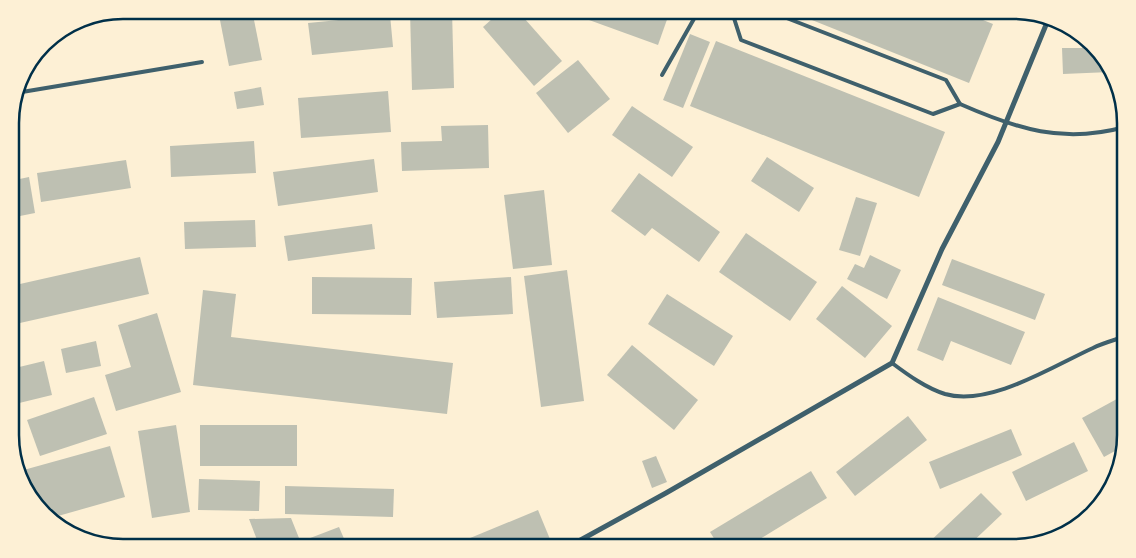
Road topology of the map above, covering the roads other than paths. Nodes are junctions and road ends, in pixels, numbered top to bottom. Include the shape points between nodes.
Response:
1 (694, 19) edge
2 (732, 19) edge
3 (789, 19) edge
4 (1046, 24) edge
5 (202, 62) dead end
6 (662, 75) dead end
7 (23, 93) edge
8 (960, 104) junction
9 (1005, 124) junction
10 (1117, 129) edge
11 (1117, 339) edge
12 (892, 363) junction
13 (582, 539) edge

1 - 6 lane
2 - 8 lane via 741,40 933,114
3 - 8 lane via 946,80
4 - 9 street
5 - 7 lane
8 - 9 lane
9 - 10 lane via 1056,135
9 - 12 street via 942,249
11 - 12 lane via 1020,383 983,395 946,394 916,380
12 - 13 street

